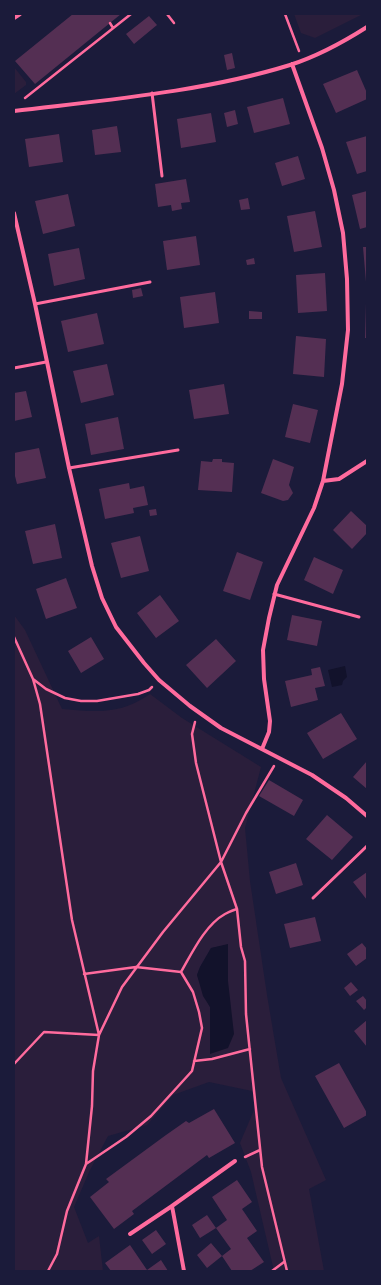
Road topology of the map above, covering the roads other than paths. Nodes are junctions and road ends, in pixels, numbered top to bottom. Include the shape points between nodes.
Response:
1 (20, 14) edge
2 (14, 18) edge
3 (367, 28) edge
4 (292, 64) junction
5 (152, 94) junction
6 (14, 111) edge
7 (162, 176) dead end
8 (14, 213) edge
9 (150, 282) dead end
10 (35, 304) junction
11 (46, 362) junction
12 (14, 368) edge
13 (178, 450) dead end
14 (367, 461) edge
15 (69, 468) junction
16 (323, 482) junction
17 (274, 594) junction
18 (359, 617) dead end
19 (262, 749) junction
20 (367, 816) edge
21 (367, 846) edge
22 (313, 898) dead end
23 (235, 1161) road end
24 (172, 1206) junction
25 (130, 1234) dead end
26 (184, 1271) edge

1 - 2 street
3 - 4 street via 345,41
4 - 5 street via 245,77
4 - 16 street via 334,190 343,233 347,279 348,330 342,384
5 - 6 street
5 - 7 lane
8 - 10 street
9 - 10 lane
10 - 11 street
11 - 12 lane
11 - 15 street
13 - 15 lane
14 - 16 street via 339,479
15 - 19 street via 92,566 102,598 116,627 159,680 221,728
16 - 17 street via 314,508
17 - 18 lane
17 - 19 street via 263,650 270,722
19 - 20 street via 312,775
21 - 22 lane
23 - 24 street
24 - 25 street
24 - 26 street

